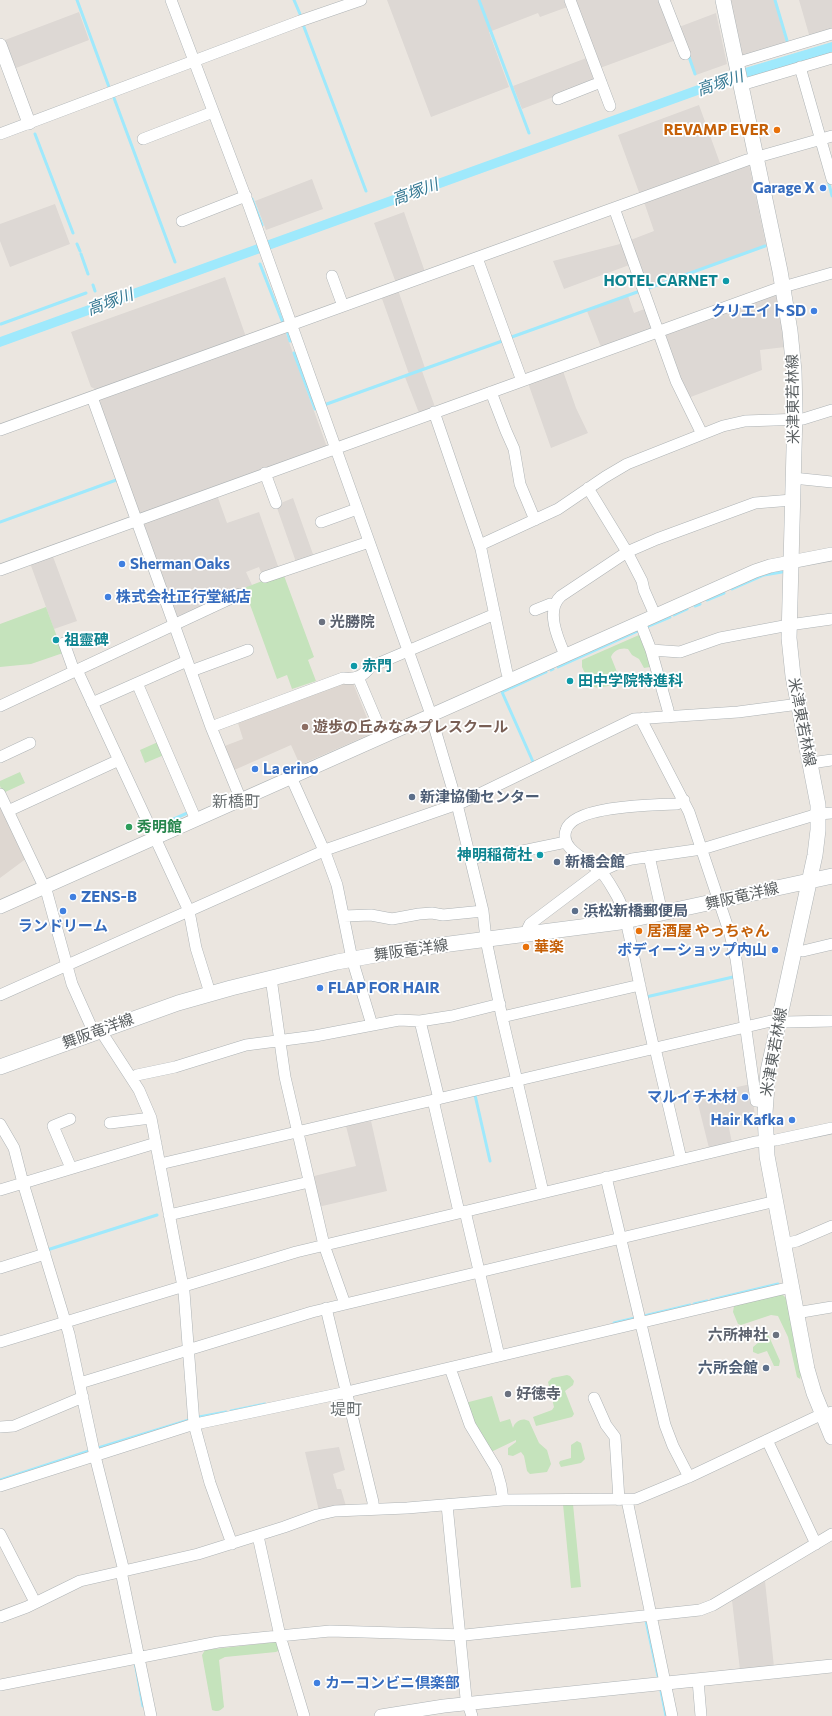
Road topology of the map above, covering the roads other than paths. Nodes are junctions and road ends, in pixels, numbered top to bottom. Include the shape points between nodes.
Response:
1 (171, 0) edge
2 (361, 0) edge
3 (570, 0) edge
4 (664, 0) edge
5 (723, 0) edge
6 (832, 34) edge
7 (0, 45) edge
8 (685, 54) dead end
9 (832, 58) edge
10 (194, 62) junction
11 (736, 65) junction
12 (800, 67) junction
13 (601, 82) junction
14 (740, 84) junction
15 (558, 98) dead end
16 (610, 106) dead end
17 (213, 112) junction
18 (29, 123) junction
19 (0, 134) edge
20 (832, 136) edge
21 (143, 139) dead end
22 (820, 139) junction
23 (756, 158) junction
24 (832, 179) edge
25 (246, 196) junction
26 (614, 208) junction
27 (182, 220) dead end
28 (478, 258) junction
29 (832, 273) edge
30 (332, 276) dead end
31 (783, 287) junction
32 (343, 306) junction
33 (291, 325) junction
34 (658, 332) junction
35 (522, 381) junction
36 (491, 392) junction
37 (92, 397) junction
38 (832, 410) edge
39 (434, 412) junction
40 (795, 419) junction
41 (0, 430) edge
42 (702, 434) junction
43 (335, 448) junction
44 (265, 473) junction
45 (793, 478) junction
46 (832, 482) edge
47 (588, 488) junction
48 (792, 500) junction
49 (276, 503) dead end
50 (357, 509) junction
51 (136, 520) junction
52 (535, 520) junction
53 (321, 522) dead end
54 (369, 542) junction
55 (480, 545) junction
56 (627, 552) junction
57 (832, 554) edge
58 (790, 563) junction
59 (0, 570) edge
60 (265, 577) dead end
61 (240, 594) dead end
62 (554, 605) junction
63 (535, 610) dead end
64 (495, 614) junction
65 (655, 615) junction
66 (832, 619) edge
67 (640, 622) junction
68 (174, 625) junction
69 (788, 625) junction
70 (64, 644) dead end
71 (248, 650) dead end
72 (651, 650) junction
73 (408, 651) junction
74 (565, 656) junction
75 (189, 666) junction
76 (76, 671) junction
77 (358, 677) junction
78 (511, 680) junction
79 (137, 683) junction
80 (92, 704) junction
81 (799, 704) junction
82 (0, 706) edge
83 (430, 716) junction
84 (668, 717) junction
85 (642, 718) junction
86 (211, 727) junction
87 (383, 736) junction
88 (30, 743) dead end
89 (0, 757) edge
90 (119, 760) junction
91 (832, 760) edge
92 (811, 763) junction
93 (291, 778) junction
94 (0, 794) edge
95 (240, 800) junction
96 (684, 800) junction
97 (457, 804) junction
98 (8, 811) junction
99 (825, 814) edge
100 (196, 820) junction
101 (156, 838) junction
102 (566, 842) junction
103 (702, 849) junction
104 (324, 851) junction
105 (649, 856) junction
106 (470, 858) junction
107 (600, 871) junction
108 (832, 876) edge
109 (809, 881) junction
110 (44, 887) junction
111 (719, 901) junction
112 (0, 907) edge
113 (189, 911) junction
114 (483, 911) junction
115 (662, 913) junction
116 (344, 916) junction
117 (626, 921) junction
118 (529, 934) junction
119 (486, 940) junction
120 (832, 944) edge
121 (794, 949) junction
122 (352, 959) junction
123 (67, 966) junction
124 (271, 978) junction
125 (640, 985) junction
126 (210, 993) junction
127 (0, 995) edge
128 (500, 1004) junction
129 (502, 1017) junction
130 (420, 1021) junction
131 (832, 1021) edge
132 (779, 1022) junction
133 (372, 1025) junction
134 (745, 1027) junction
135 (98, 1031) junction
136 (280, 1039) junction
137 (654, 1048) junction
138 (0, 1067) edge
139 (132, 1078) junction
140 (517, 1081) junction
141 (436, 1100) junction
142 (765, 1102) junction
143 (151, 1118) junction
144 (70, 1119) dead end
145 (110, 1123) dead end
146 (0, 1124) edge
147 (832, 1128) edge
148 (298, 1132) junction
149 (766, 1141) junction
150 (156, 1143) junction
151 (681, 1160) junction
152 (160, 1164) junction
153 (71, 1168) junction
154 (606, 1177) junction
155 (309, 1182) junction
156 (23, 1183) junction
157 (0, 1190) edge
158 (543, 1192) junction
159 (776, 1201) junction
160 (462, 1212) junction
161 (169, 1215) junction
162 (832, 1226) edge
163 (620, 1238) junction
164 (783, 1244) junction
165 (324, 1245) junction
166 (45, 1254) junction
167 (0, 1268) edge
168 (479, 1272) junction
169 (183, 1286) junction
170 (791, 1287) junction
171 (345, 1304) junction
172 (832, 1306) edge
173 (326, 1308) junction
174 (796, 1314) junction
175 (66, 1322) junction
176 (640, 1322) junction
177 (0, 1342) edge
178 (188, 1349) junction
179 (499, 1356) junction
180 (450, 1368) junction
181 (80, 1383) junction
182 (347, 1392) junction
183 (83, 1397) junction
184 (594, 1398) dead end
185 (828, 1414) edge
186 (194, 1424) junction
187 (0, 1427) edge
188 (832, 1437) edge
189 (767, 1440) junction
190 (95, 1456) junction
191 (689, 1477) junction
192 (0, 1486) edge
193 (503, 1500) junction
194 (623, 1500) junction
195 (446, 1505) junction
196 (373, 1509) junction
197 (0, 1534) edge
198 (832, 1534) edge
199 (258, 1536) junction
200 (232, 1544) junction
201 (816, 1544) junction
202 (123, 1572) junction
203 (35, 1602) junction
204 (651, 1616) junction
205 (0, 1617) edge
206 (460, 1635) junction
207 (280, 1636) junction
208 (139, 1656) junction
209 (832, 1666) edge
210 (698, 1680) junction
211 (665, 1683) junction
212 (0, 1685) edge
213 (470, 1710) edge
214 (151, 1716) edge
215 (304, 1716) edge
216 (381, 1716) edge
217 (672, 1716) edge
218 (701, 1716) edge

1 - 10 street
2 - 10 street
3 - 13 street
4 - 8 street
5 - 11 main road, 米津東若林線
6 - 11 street
7 - 18 street
9 - 12 street
10 - 17 street
10 - 18 street
11 - 14 main road, 米津東若林線
12 - 14 street
12 - 22 street
13 - 15 street
13 - 16 street
14 - 23 main road, 米津東若林線
17 - 21 street
17 - 25 street
18 - 19 street
20 - 22 street
22 - 23 street
22 - 24 street
23 - 26 street
23 - 31 main road, 米津東若林線
25 - 27 street
25 - 33 street
26 - 28 street
26 - 34 street
28 - 32 street
28 - 35 street
29 - 31 street
30 - 32 street
31 - 34 street
31 - 40 main road, 米津東若林線 via 792,350
32 - 33 street
33 - 37 street
33 - 43 street
34 - 35 street
34 - 42 street via 676,381
35 - 36 street
36 - 39 street
36 - 52 street via 514,449 520,484
37 - 41 street
37 - 51 street
38 - 40 street
39 - 43 street
39 - 55 street
40 - 42 street via 737,422
40 - 45 main road, 米津東若林線
42 - 47 street via 632,462
43 - 44 street
43 - 50 street
44 - 49 street
44 - 51 street
45 - 46 street
45 - 48 main road, 米津東若林線
47 - 52 street via 567,504
47 - 56 street
48 - 56 street via 755,503
48 - 58 main road, 米津東若林線
50 - 53 street
50 - 54 street
51 - 59 street
51 - 68 street
52 - 55 street
54 - 60 street
54 - 73 street
55 - 64 street
56 - 62 street via 561,596
56 - 65 street via 642,580
57 - 58 street
58 - 65 street via 755,571
58 - 69 main road, 米津東若林線
61 - 68 street
62 - 63 street
62 - 74 street via 553,619
64 - 73 street
64 - 78 street
65 - 67 street
66 - 69 street
67 - 72 street
67 - 74 street
68 - 75 street
68 - 76 street
69 - 72 street via 720,638 680,652
69 - 81 main road, 米津東若林線 via 791,663
70 - 76 street
71 - 75 street
72 - 84 street
73 - 77 street via 370,667 365,674
73 - 83 street
74 - 78 street
75 - 79 street
75 - 86 street
76 - 80 street
76 - 82 street
77 - 86 street via 351,680 343,678
77 - 87 street
78 - 83 street
79 - 80 street
79 - 100 street
80 - 90 street
81 - 84 street
81 - 92 main road, 米津東若林線
83 - 87 street
83 - 97 street
84 - 85 street
85 - 96 street
85 - 97 street via 634,719
86 - 95 street
87 - 93 street
88 - 89 street
90 - 98 street
90 - 101 street
91 - 92 street
92 - 99 main road, 米津東若林線 via 816,793
93 - 95 street
93 - 104 street
94 - 98 street
95 - 100 street
96 - 102 street via 677,804 628,806 590,814 576,819 568,826
96 - 103 street
97 - 104 street
97 - 106 street
98 - 110 street
99 - 103 street
99 - 109 main road, 米津東若林線
100 - 101 street
101 - 110 street
101 - 113 street
102 - 106 street
102 - 107 street via 581,858
103 - 105 street
103 - 111 street
104 - 113 street
104 - 116 street via 337,885
105 - 107 street via 621,862
105 - 115 street
106 - 114 street
107 - 117 street via 619,901
107 - 118 street via 530,924
108 - 109 main road, 舞阪竜洋線
109 - 111 main road, 舞阪竜洋線
109 - 121 main road, 米津東若林線
110 - 112 street
110 - 123 street
111 - 115 main road, 舞阪竜洋線
111 - 134 street via 733,946
113 - 123 street
113 - 126 street via 196,948
114 - 116 street via 444,915 419,914 392,919 371,915
114 - 119 street
115 - 117 main road, 舞阪竜洋線
116 - 122 street
117 - 118 main road, 舞阪竜洋線
117 - 125 street
118 - 119 main road, 舞阪竜洋線
119 - 122 main road, 舞阪竜洋線
119 - 128 street
120 - 121 street via 803,951
121 - 132 main road, 米津東若林線
122 - 124 main road, 舞阪竜洋線
122 - 133 street
123 - 127 street
123 - 135 street via 75,994
124 - 126 main road, 舞阪竜洋線
124 - 136 street
125 - 129 street
125 - 137 street
126 - 135 main road, 舞阪竜洋線
128 - 129 street
128 - 130 street
129 - 140 street
130 - 133 street via 399,1020
130 - 141 street
131 - 132 street
132 - 134 street via 771,1021
132 - 142 main road, 米津東若林線 via 768,1071
133 - 136 street via 315,1036
134 - 137 street
134 - 142 street via 756,1101
135 - 138 main road, 舞阪竜洋線
135 - 139 street
136 - 139 street via 242,1046
136 - 148 street via 284,1072
137 - 140 street
137 - 151 street
139 - 143 street
140 - 141 street
140 - 158 street
141 - 148 street
141 - 160 street
142 - 149 main road, 米津東若林線
143 - 145 street
143 - 150 street
144 - 153 street via 53,1126
146 - 156 street via 14,1148
147 - 149 street
148 - 152 street
148 - 155 street
149 - 151 street
149 - 159 main road, 米津東若林線
150 - 152 street
150 - 153 street
151 - 154 street
152 - 161 street
153 - 156 street
154 - 158 street
154 - 163 street
155 - 161 street
155 - 165 street
156 - 157 street
156 - 166 street
158 - 160 street
159 - 163 street
159 - 164 main road, 米津東若林線
160 - 165 street
160 - 168 street
161 - 169 street
162 - 164 street
163 - 168 street
163 - 176 street
164 - 170 main road, 米津東若林線
165 - 169 street via 279,1256
165 - 171 street
166 - 167 street
166 - 175 street
168 - 171 street
168 - 179 street
169 - 175 street
169 - 178 street
170 - 174 main road, 米津東若林線
170 - 176 street
171 - 173 street
172 - 174 street
173 - 178 street
173 - 182 street
174 - 185 main road, 米津東若林線 via 807,1369
175 - 177 street
175 - 181 street
176 - 179 street
176 - 191 street via 667,1432
178 - 181 street
178 - 186 street
179 - 180 street
180 - 182 street
180 - 193 street via 470,1425 496,1468
181 - 183 street
182 - 186 street
182 - 196 street
183 - 187 street via 14,1426
183 - 190 street
184 - 194 street via 606,1425 615,1437
185 - 188 main road, 米津東若林線
185 - 189 street
186 - 190 street
186 - 200 street via 210,1483
189 - 191 street
189 - 201 street
190 - 192 street
190 - 202 street
191 - 194 street via 645,1496
193 - 194 street
193 - 195 street
194 - 204 street
195 - 196 street
195 - 206 street
196 - 199 street via 326,1512
197 - 203 street
198 - 201 street
199 - 200 street
199 - 207 street
200 - 202 street
201 - 204 street via 707,1608
202 - 203 street via 75,1583
202 - 208 street
203 - 205 street
204 - 206 street
204 - 211 street
206 - 207 street via 330,1631
206 - 213 street via 466,1698
207 - 208 street via 207,1643
207 - 215 street
208 - 212 street
208 - 214 street
209 - 210 street
210 - 211 street
210 - 218 street
211 - 213 street
211 - 217 street
213 - 216 street

